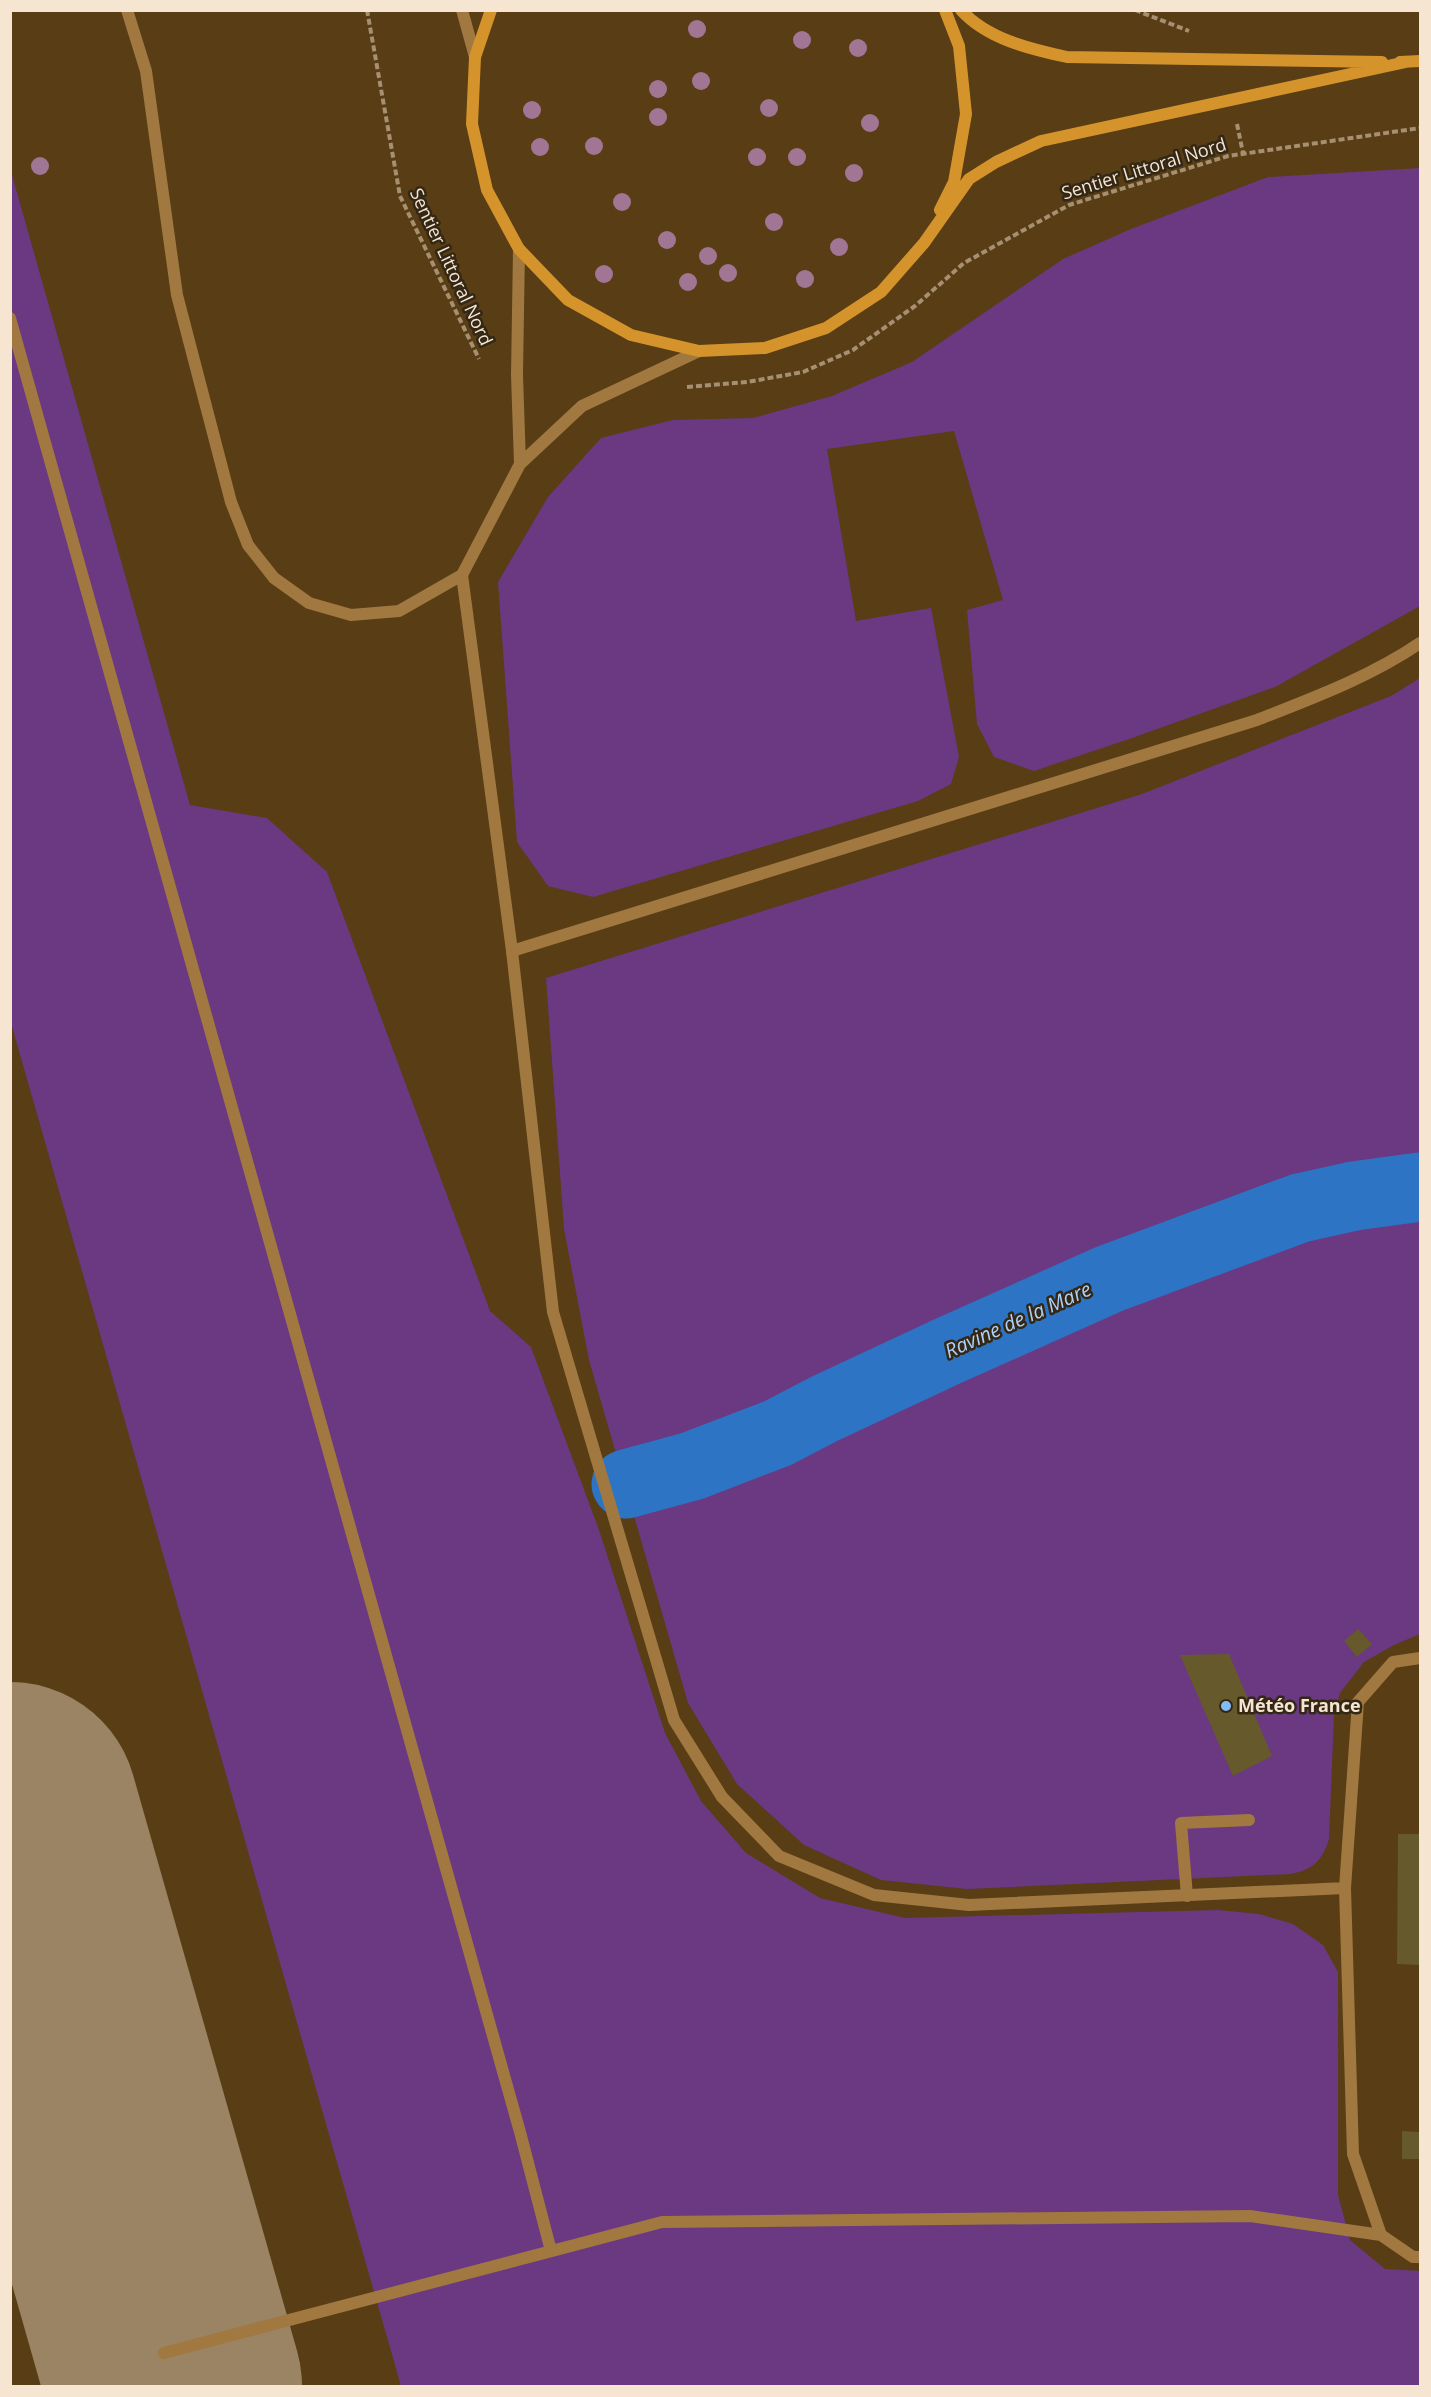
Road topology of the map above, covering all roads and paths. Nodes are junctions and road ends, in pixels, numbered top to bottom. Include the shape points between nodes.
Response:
1 (127, 10) edge
2 (367, 10) edge
3 (462, 10) edge
4 (490, 10) edge
5 (945, 10) edge
6 (961, 10) edge
7 (475, 57) junction
8 (1420, 61) edge
9 (1406, 62) junction
10 (1420, 128) edge
11 (924, 243) junction
12 (519, 249) junction
13 (10, 318) edge
14 (699, 351) junction
15 (479, 358) dead end
16 (683, 387) dead end
17 (520, 464) junction
18 (462, 574) junction
19 (1420, 643) edge
20 (512, 951) junction
21 (1420, 1658) edge
22 (1249, 1820) dead end
23 (1346, 1888) junction
24 (1187, 1896) junction
25 (1381, 2235) junction
26 (551, 2251) junction
27 (1420, 2257) edge
28 (164, 2353) dead end

1 - 18 street via 146,71 177,295 231,502 248,545 274,579 309,603 351,615 399,611
2 - 15 path, Sentier Littoral Nord via 400,196
3 - 7 street
4 - 7 street
5 - 11 street via 959,46 966,114 954,182
6 - 9 street via 973,23 1025,48 1067,57
7 - 12 street via 472,124 487,190
8 - 9 street
9 - 11 street via 1041,141 969,179
10 - 16 path, Sentier Littoral Nord via 1228,156 1069,205 964,263 915,306 853,350 803,372
11 - 14 street via 881,292 826,328 765,348
12 - 14 street via 568,300 631,335
12 - 17 street
13 - 26 street
14 - 17 street via 582,406
17 - 18 street
18 - 20 street
19 - 20 street via 1393,661 1328,692 1257,720
20 - 24 street via 553,1312 674,1720 722,1797 779,1856 874,1895 969,1905
21 - 23 street via 1393,1662 1358,1702
22 - 24 street via 1181,1823
23 - 24 street
23 - 25 street via 1353,2154
25 - 26 street via 1250,2216 662,2222
25 - 27 street via 1413,2257
26 - 28 street

